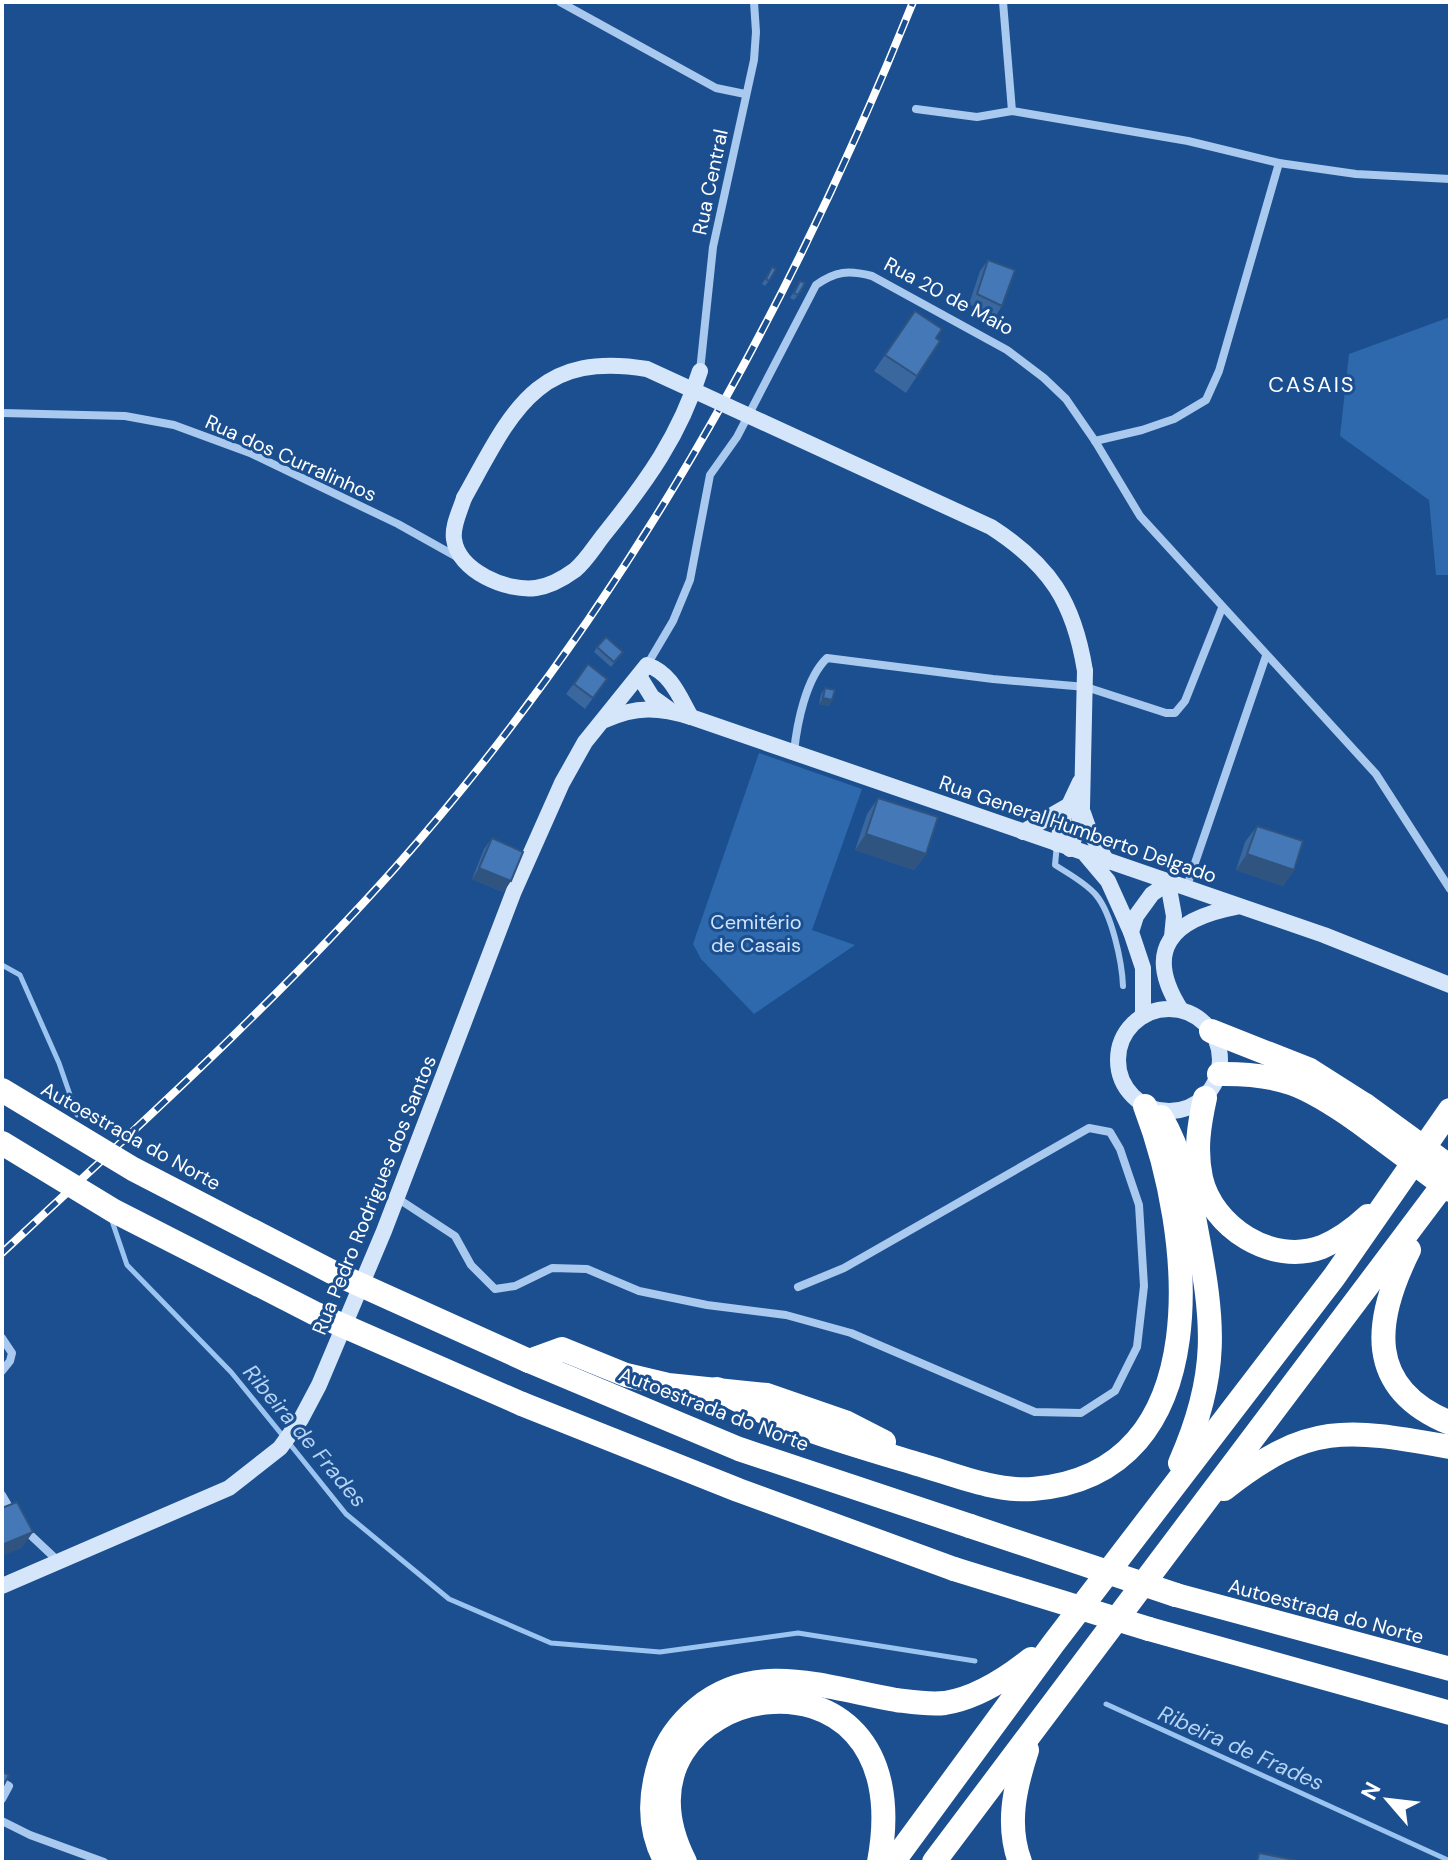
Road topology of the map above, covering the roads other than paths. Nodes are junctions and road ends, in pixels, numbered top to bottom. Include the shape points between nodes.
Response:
1 (560, 2) edge
2 (754, 2) edge
3 (1003, 2) edge
4 (745, 94) junction
5 (916, 109) dead end
6 (1012, 111) junction
7 (1279, 163) junction
8 (1450, 179) edge
9 (700, 371) joint
10 (2, 413) edge
11 (1095, 441) junction
12 (461, 559) junction
13 (1222, 608) junction
14 (1266, 656) junction
15 (643, 671) junction
16 (1086, 679) junction
17 (672, 711) junction
18 (691, 717) junction
19 (603, 721) junction
20 (794, 752) junction
21 (1075, 807) junction
22 (1023, 832) junction
23 (1071, 849) junction
24 (1107, 862) junction
25 (1168, 883) junction
26 (1186, 889) junction
27 (1450, 889) edge
28 (1238, 907) junction
29 (1131, 932) junction
30 (1172, 937) junction
31 (1450, 985) edge
32 (1123, 986) dead end
33 (1181, 1010) junction
34 (1143, 1016) junction
35 (1211, 1031) junction
36 (1219, 1074) junction
37 (2, 1090) edge
38 (1205, 1098) junction
39 (1151, 1109) junction
40 (1450, 1110) edge
41 (1361, 1112) junction
42 (2, 1143) edge
43 (1450, 1167) edge
44 (1450, 1176) edge
45 (1401, 1183) junction
46 (1441, 1197) edge
47 (397, 1198) junction
48 (798, 1287) dead end
49 (2, 1338) edge
50 (529, 1361) junction
51 (2, 1371) edge
52 (1450, 1423) edge
53 (1450, 1447) edge
54 (2, 1495) edge
55 (1197, 1510) junction
56 (1154, 1511) junction
57 (57, 1560) junction
58 (2, 1586) edge
59 (1053, 1644) junction
60 (1450, 1669) edge
61 (1381, 1694) junction
62 (1450, 1713) edge
63 (1035, 1729) junction
64 (1450, 1730) edge
65 (2, 1782) edge
66 (2, 1799) edge
67 (2, 1821) edge
68 (104, 1862) edge
69 (666, 1862) edge
70 (685, 1862) edge
71 (879, 1862) edge
72 (893, 1862) edge
73 (934, 1862) edge
74 (1020, 1862) edge

1 - 4 street via 716,88
2 - 4 street, Rua Central via 754,60
3 - 6 street
4 - 9 street, Rua Central via 713,247
5 - 6 street via 977,117
6 - 7 street via 1188,141
7 - 8 street
7 - 11 street via 1206,400 1174,419
9 - 12 street via 676,431 649,478 577,569 536,588 510,587
10 - 12 street, Rua dos Curralinhos via 125,416 174,425 250,453
11 - 13 street, Rua 20 de Maio via 1140,516
11 - 15 street, Rua 20 de Maio via 1066,399 1007,350 872,276 848,270 831,274 816,285 737,437 710,475 690,580
12 - 16 street, bridge via 454,538 456,519 520,404 542,386 591,365 647,369 1019,544 1058,588 1073,616
13 - 14 street, Rua 20 de Maio
13 - 16 street via 1185,701 1175,713
14 - 26 street
14 - 27 street, Rua 20 de Maio via 1376,774
15 - 17 street via 652,697
15 - 18 street via 660,670
15 - 19 street, Rua Pedro Rodrigues dos Santos
16 - 20 street via 993,679 827,658 799,712
16 - 21 street
17 - 18 street, Rua General Humberto Delgado
17 - 19 street, Rua General Humberto Delgado via 635,709
18 - 20 street, Rua General Humberto Delgado
19 - 47 street, Rua Pedro Rodrigues dos Santos via 567,773 514,891
20 - 22 street, Rua General Humberto Delgado
21 - 22 street
21 - 23 street via 1078,828
21 - 24 street
22 - 23 street, Rua General Humberto Delgado
23 - 24 street, Rua General Humberto Delgado
23 - 29 street via 1108,881
23 - 32 lane via 1055,865 1089,888 1104,909
24 - 25 street, Rua General Humberto Delgado
25 - 26 street, Rua General Humberto Delgado
25 - 29 street via 1142,906
25 - 30 street
26 - 28 street, Rua General Humberto Delgado
28 - 30 street via 1213,912
28 - 31 street, Rua General Humberto Delgado
29 - 34 street via 1143,968
30 - 33 street via 1162,972
33 - 34 street
33 - 35 street
34 - 39 street via 1122,1039 1118,1070 1132,1097
35 - 36 street via 1221,1059
35 - 41 highway via 1310,1070
36 - 38 street
36 - 41 highway via 1283,1079
37 - 50 highway, Autoestrada do Norte, bridge via 133,1169 332,1272
38 - 39 street via 1174,1112
38 - 45 highway via 1197,1155 1202,1181 1225,1221 1246,1238 1272,1249 1319,1248 1363,1220
39 - 50 highway via 1181,1271 1175,1361 1148,1426 1101,1470 1031,1489 992,1485 945,1472 845,1422 767,1395 668,1385 626,1375 562,1349
39 - 56 highway via 1182,1161 1211,1325 1195,1429
40 - 45 highway
41 - 43 highway, bridge
41 - 46 highway, bridge
42 - 61 highway, bridge via 114,1211 314,1313 522,1404 954,1569
44 - 46 highway
45 - 56 highway
46 - 52 highway via 1395,1278 1382,1343 1389,1370 1405,1395 1429,1415
46 - 55 highway
47 - 48 street via 455,1236 471,1265 495,1289 515,1286 552,1268 587,1269 639,1291 786,1315 851,1333 1035,1412 1081,1413 1115,1391 1137,1347 1144,1286 1139,1205 1110,1132 1089,1128 844,1268
47 - 57 street, Rua Pedro Rodrigues dos Santos via 319,1385 280,1448 229,1488
49 - 51 street via 12,1353
50 - 60 highway, Autoestrada do Norte, bridge via 739,1449 1176,1595
53 - 55 highway via 1378,1434 1313,1438 1250,1469
54 - 57 street via 17,1520
55 - 63 highway
56 - 59 highway
57 - 58 street, Rua Pedro Rodrigues dos Santos
59 - 69 highway via 989,1687 943,1703 773,1680 739,1685 710,1698 682,1721 664,1749 653,1783 651,1817
59 - 72 highway
61 - 62 highway
61 - 64 highway
63 - 73 highway
63 - 74 highway via 1014,1805 1014,1846
65 - 66 street via 9,1786
67 - 68 street
70 - 71 highway via 668,1816 669,1786 678,1759 696,1735 722,1716 776,1700 806,1704 837,1717 875,1763 884,1794

